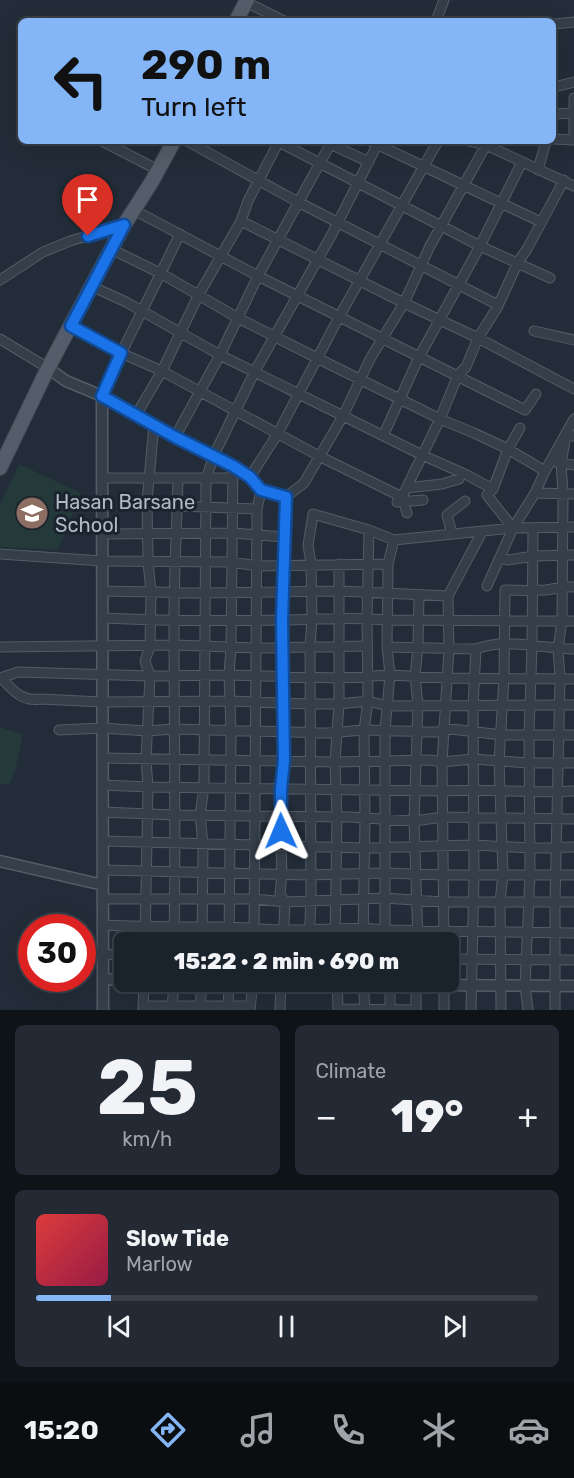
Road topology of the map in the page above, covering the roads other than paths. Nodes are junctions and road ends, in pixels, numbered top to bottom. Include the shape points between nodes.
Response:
1 (444, 0) edge
2 (247, 1) edge
3 (238, 18) edge
4 (278, 18) edge
5 (437, 18) edge
6 (574, 22) edge
7 (556, 24) edge
8 (574, 82) edge
9 (556, 86) edge
10 (574, 98) edge
11 (574, 113) edge
12 (556, 114) edge
13 (556, 139) edge
14 (574, 140) edge
15 (108, 144) edge
16 (172, 144) edge
17 (193, 144) edge
18 (277, 144) edge
19 (283, 144) edge
20 (330, 144) edge
21 (335, 144) edge
22 (375, 144) edge
23 (380, 144) edge
24 (436, 144) edge
25 (482, 144) edge
26 (545, 144) edge
27 (486, 145) junction
28 (369, 162) junction
29 (522, 162) junction
30 (319, 164) junction
31 (422, 166) junction
32 (538, 170) junction
33 (158, 171) junction
34 (260, 180) junction
35 (564, 180) junction
36 (358, 184) junction
37 (465, 186) junction
38 (574, 186) edge
39 (298, 202) junction
40 (501, 203) junction
41 (402, 205) junction
42 (134, 210) junction
43 (241, 221) junction
44 (541, 222) junction
45 (338, 223) junction
46 (124, 225) junction
47 (442, 226) junction
48 (180, 234) junction
49 (279, 239) junction
50 (381, 244) junction
51 (480, 246) junction
52 (111, 249) junction
53 (221, 256) junction
54 (318, 259) junction
55 (518, 262) junction
56 (422, 267) junction
57 (162, 274) junction
58 (258, 276) junction
59 (550, 278) dead end
60 (0, 280) edge
61 (360, 281) junction
62 (459, 285) junction
63 (92, 286) junction
64 (199, 294) junction
65 (297, 295) junction
66 (404, 303) junction
67 (498, 305) junction
68 (142, 311) junction
69 (339, 317) junction
70 (238, 318) junction
71 (439, 320) junction
72 (71, 326) junction
73 (534, 331) dead end
74 (181, 332) junction
75 (276, 336) junction
76 (382, 338) junction
77 (478, 338) junction
78 (0, 339) edge
79 (574, 340) edge
80 (121, 353) junction
81 (220, 355) junction
82 (419, 357) junction
83 (317, 358) junction
84 (48, 368) junction
85 (162, 371) junction
86 (255, 371) junction
87 (458, 375) junction
88 (359, 380) junction
89 (574, 389) edge
90 (200, 392) junction
91 (298, 394) junction
92 (536, 394) dead end
93 (102, 396) junction
94 (400, 400) junction
95 (236, 412) junction
96 (136, 415) junction
97 (343, 416) junction
98 (440, 419) junction
99 (574, 419) edge
100 (154, 424) junction
101 (520, 428) dead end
102 (278, 433) junction
103 (383, 436) junction
104 (570, 436) edge
105 (175, 437) junction
106 (508, 449) junction
107 (214, 455) junction
108 (422, 455) junction
109 (319, 456) junction
110 (551, 461) junction
111 (561, 464) junction
112 (574, 465) edge
113 (233, 466) junction
114 (0, 468) edge
115 (544, 471) junction
116 (250, 477) junction
117 (103, 478) junction
118 (178, 478) junction
119 (233, 478) junction
120 (149, 479) junction
121 (206, 479) junction
122 (459, 479) dead end
123 (406, 488) junction
124 (493, 489) junction
125 (261, 490) junction
126 (563, 493) junction
127 (535, 494) junction
128 (574, 494) edge
129 (286, 497) junction
130 (401, 500) junction
131 (423, 500) dead end
132 (465, 501) dead end
133 (147, 502) junction
134 (178, 506) junction
135 (205, 507) junction
136 (233, 509) junction
137 (257, 509) junction
138 (406, 513) dead end
139 (562, 526) junction
140 (574, 526) edge
141 (513, 528) junction
142 (533, 528) junction
143 (369, 530) junction
144 (482, 532) junction
145 (205, 533) junction
146 (233, 533) junction
147 (102, 534) junction
148 (148, 534) junction
149 (176, 534) junction
150 (452, 534) junction
151 (257, 536) junction
152 (284, 537) junction
153 (394, 540) junction
154 (0, 554) edge
155 (562, 554) junction
156 (574, 555) edge
157 (533, 556) junction
158 (500, 557) junction
159 (102, 561) junction
160 (204, 561) junction
161 (148, 562) junction
162 (176, 562) junction
163 (232, 562) junction
164 (282, 564) junction
165 (310, 564) junction
166 (339, 564) junction
167 (369, 564) junction
168 (388, 564) junction
169 (257, 566) junction
170 (487, 586) dead end
171 (562, 586) junction
172 (574, 587) edge
173 (102, 591) junction
174 (175, 591) junction
175 (311, 591) junction
176 (340, 591) junction
177 (532, 591) junction
178 (151, 592) junction
179 (232, 592) junction
180 (256, 592) junction
181 (282, 592) junction
182 (368, 592) junction
183 (204, 593) junction
184 (387, 594) junction
185 (419, 595) junction
186 (448, 596) junction
187 (102, 618) junction
188 (174, 618) junction
189 (312, 618) junction
190 (367, 618) junction
191 (232, 619) junction
192 (532, 619) junction
193 (151, 620) junction
194 (204, 620) junction
195 (256, 620) junction
196 (282, 620) junction
197 (339, 620) junction
198 (386, 620) junction
199 (418, 620) junction
200 (448, 620) junction
201 (504, 620) junction
202 (562, 620) junction
203 (574, 621) edge
204 (175, 645) junction
205 (506, 645) junction
206 (150, 646) junction
207 (310, 646) junction
208 (367, 646) junction
209 (532, 646) junction
210 (0, 647) edge
211 (102, 647) junction
212 (204, 647) junction
213 (231, 647) junction
214 (282, 647) junction
215 (339, 647) junction
216 (387, 647) junction
217 (418, 647) junction
218 (257, 648) junction
219 (449, 648) junction
220 (476, 649) junction
221 (558, 649) junction
222 (574, 649) edge
223 (102, 675) junction
224 (175, 675) junction
225 (229, 675) junction
226 (390, 675) junction
227 (150, 676) junction
228 (204, 676) junction
229 (256, 676) junction
230 (282, 676) junction
231 (310, 676) junction
232 (368, 676) junction
233 (415, 676) junction
234 (1, 678) edge
235 (338, 678) junction
236 (447, 678) junction
237 (474, 678) junction
238 (504, 678) junction
239 (531, 678) junction
240 (560, 679) junction
241 (574, 679) edge
242 (175, 701) junction
243 (203, 701) junction
244 (230, 701) junction
245 (256, 701) junction
246 (368, 701) junction
247 (102, 702) junction
248 (149, 703) junction
249 (283, 703) junction
250 (310, 704) junction
251 (339, 704) junction
252 (418, 705) junction
253 (445, 705) junction
254 (530, 705) junction
255 (559, 705) junction
256 (574, 705) edge
257 (387, 706) junction
258 (473, 706) junction
259 (503, 706) junction
260 (102, 728) junction
261 (443, 728) junction
262 (174, 729) junction
263 (59, 730) dead end
264 (203, 730) junction
265 (364, 730) junction
266 (386, 730) junction
267 (417, 730) junction
268 (147, 731) junction
269 (231, 731) junction
270 (255, 732) junction
271 (283, 732) junction
272 (310, 732) junction
273 (338, 733) junction
274 (472, 733) junction
275 (529, 733) junction
276 (559, 734) junction
277 (502, 735) junction
278 (574, 735) edge
279 (102, 758) junction
280 (174, 759) junction
281 (231, 759) junction
282 (473, 759) junction
283 (146, 760) junction
284 (203, 760) junction
285 (255, 760) junction
286 (284, 760) junction
287 (310, 760) junction
288 (416, 760) junction
289 (365, 761) junction
290 (386, 761) junction
291 (499, 761) junction
292 (335, 762) junction
293 (442, 762) junction
294 (529, 763) junction
295 (558, 763) junction
296 (574, 763) edge
297 (102, 785) junction
298 (147, 787) junction
299 (176, 787) junction
300 (204, 787) junction
301 (229, 787) junction
302 (255, 787) junction
303 (281, 789) junction
304 (309, 789) junction
305 (335, 789) junction
306 (364, 789) junction
307 (384, 789) junction
308 (473, 789) junction
309 (415, 790) junction
310 (444, 790) junction
311 (500, 790) junction
312 (530, 790) junction
313 (574, 791) edge
314 (557, 793) junction
315 (102, 812) junction
316 (147, 814) junction
317 (174, 815) junction
318 (200, 815) junction
319 (229, 815) junction
320 (254, 817) junction
321 (280, 817) junction
322 (309, 817) junction
323 (337, 817) junction
324 (443, 817) junction
325 (365, 818) junction
326 (474, 818) junction
327 (501, 818) junction
328 (530, 819) junction
329 (557, 819) junction
330 (574, 819) edge
331 (384, 820) junction
332 (414, 821) junction
333 (102, 842) junction
334 (173, 843) junction
335 (146, 844) junction
336 (202, 844) junction
337 (228, 844) junction
338 (254, 845) junction
339 (282, 845) junction
340 (310, 845) junction
341 (473, 845) junction
342 (501, 845) junction
343 (416, 846) junction
344 (444, 846) junction
345 (337, 847) junction
346 (385, 847) junction
347 (557, 847) junction
348 (364, 848) junction
349 (530, 848) junction
350 (574, 848) edge
351 (0, 861) edge
352 (103, 870) junction
353 (174, 871) junction
354 (146, 872) junction
355 (228, 872) junction
356 (255, 872) junction
357 (203, 873) junction
358 (282, 873) junction
359 (364, 873) junction
360 (385, 873) junction
361 (415, 873) junction
362 (336, 874) junction
363 (503, 874) junction
364 (530, 874) junction
365 (556, 874) junction
366 (309, 875) junction
367 (444, 875) junction
368 (474, 875) junction
369 (574, 875) edge
370 (103, 885) junction
371 (174, 898) junction
372 (385, 898) junction
373 (102, 899) junction
374 (145, 899) junction
375 (202, 899) junction
376 (229, 899) junction
377 (254, 899) junction
378 (310, 900) junction
379 (335, 900) junction
380 (364, 900) junction
381 (285, 902) junction
382 (417, 902) junction
383 (443, 902) junction
384 (500, 902) junction
385 (529, 902) junction
386 (555, 902) junction
387 (473, 903) junction
388 (574, 903) edge
389 (102, 925) junction
390 (174, 926) junction
391 (145, 927) junction
392 (202, 927) junction
393 (229, 927) junction
394 (363, 927) junction
395 (254, 928) junction
396 (309, 929) junction
397 (335, 929) junction
398 (283, 930) junction
399 (384, 930) junction
400 (418, 930) junction
401 (444, 931) junction
402 (473, 931) junction
403 (500, 931) junction
404 (145, 932) edge
405 (174, 932) edge
406 (202, 932) edge
407 (229, 932) edge
408 (254, 932) edge
409 (363, 932) edge
410 (526, 932) junction
411 (555, 932) junction
412 (574, 933) edge
413 (102, 954) junction
414 (114, 955) edge
415 (459, 958) edge
416 (472, 958) junction
417 (526, 959) junction
418 (500, 960) junction
419 (555, 960) junction
420 (574, 960) edge
421 (103, 979) junction
422 (114, 980) edge
423 (459, 984) edge
424 (471, 985) junction
425 (502, 986) junction
426 (525, 986) junction
427 (556, 986) junction
428 (574, 986) edge
429 (144, 992) edge
430 (173, 992) edge
431 (201, 992) edge
432 (229, 992) edge
433 (252, 992) edge
434 (280, 992) edge
435 (337, 992) edge
436 (364, 992) edge
437 (390, 992) edge
438 (416, 992) edge
439 (444, 992) edge
440 (143, 1008) edge
441 (172, 1008) edge
442 (200, 1008) edge
443 (228, 1008) edge
444 (250, 1008) edge
445 (365, 1009) edge
446 (390, 1009) edge
447 (103, 1010) edge
448 (280, 1010) edge
449 (415, 1010) edge
450 (444, 1010) edge
451 (471, 1010) edge
452 (501, 1010) edge
453 (528, 1010) edge
454 (555, 1010) edge

1 - 5 street
2 - 3 main road
2 - 4 street
6 - 7 street
8 - 9 street
10 - 11 street
11 - 12 street
11 - 14 street
13 - 14 street
15 - 33 street
16 - 33 main road
17 - 34 street
18 - 34 street
19 - 30 street
20 - 30 street
21 - 28 street
22 - 28 street
23 - 31 street
24 - 31 street
25 - 27 street
26 - 32 street
27 - 29 street
27 - 37 street
28 - 36 street
29 - 32 street
29 - 40 street
30 - 36 street
30 - 39 street
31 - 37 street
31 - 41 street
32 - 35 street
33 - 42 main road
34 - 39 street
34 - 43 street
35 - 38 street
35 - 44 street
36 - 41 street
36 - 45 street
37 - 40 street
37 - 47 street
39 - 45 street
39 - 49 street
40 - 44 street
40 - 51 street
41 - 47 street
41 - 50 street
42 - 46 main road
42 - 48 street
43 - 49 street
43 - 53 street
44 - 55 street
45 - 50 street
45 - 54 street
46 - 52 main road
46 - 60 street via 43,252
47 - 51 street
47 - 56 street
48 - 53 street
48 - 57 street
49 - 54 street
49 - 58 street
50 - 56 street
50 - 61 street
51 - 55 street
51 - 62 street
52 - 57 street
52 - 63 main road
53 - 58 street
53 - 64 street
54 - 61 street
54 - 65 street
55 - 59 street
55 - 67 street
56 - 62 street
56 - 66 street
57 - 64 street
57 - 68 street
58 - 65 street
58 - 70 street
61 - 66 street
61 - 69 street
62 - 67 street
62 - 71 street
63 - 68 street
63 - 72 main road
64 - 70 street
64 - 74 street
65 - 69 street
65 - 75 street
66 - 71 street
66 - 76 street
67 - 77 street
68 - 74 street
68 - 80 street
69 - 76 street
69 - 83 street
70 - 75 street
70 - 81 street
71 - 77 street
71 - 82 street
72 - 80 street
72 - 84 main road
73 - 79 street
74 - 81 street
74 - 85 street
75 - 83 street
75 - 86 street
76 - 82 street
76 - 88 street
77 - 87 street via 466,367
77 - 89 street
78 - 84 street
80 - 85 street
80 - 93 street
81 - 86 street
81 - 90 street
82 - 87 street
82 - 94 street
83 - 88 street
83 - 91 street
84 - 93 street via 66,381
84 - 114 main road
85 - 90 street
85 - 96 street
86 - 91 street
86 - 95 street
87 - 92 street via 525,410
87 - 98 street
88 - 94 street
88 - 97 street
90 - 95 street
90 - 105 street
91 - 97 street
91 - 102 street
93 - 96 street
93 - 117 street
94 - 98 street
94 - 103 street
95 - 102 street
95 - 107 street
96 - 100 street
97 - 103 street
97 - 109 street
98 - 106 street
98 - 108 street
99 - 104 street
100 - 105 street
100 - 120 street
101 - 106 street
102 - 109 street
102 - 116 street
103 - 108 street
104 - 110 street
104 - 111 street
105 - 107 street
106 - 115 street
106 - 124 street
107 - 113 street
107 - 121 street
108 - 123 street
108 - 124 street
109 - 129 street via 304,483
109 - 130 street
110 - 111 street
110 - 115 street
111 - 112 street
111 - 126 street
113 - 116 street
113 - 119 street
115 - 127 street
116 - 125 street
117 - 120 street
117 - 147 street
118 - 120 street
118 - 121 street
118 - 134 street
119 - 121 street
119 - 136 street
120 - 133 street
121 - 135 street
122 - 123 street
123 - 130 street
124 - 141 street via 487,495
125 - 129 street
125 - 137 street
126 - 127 street
126 - 128 street
126 - 139 street
127 - 141 street
129 - 152 street
130 - 131 street
130 - 138 street
132 - 150 street via 447,515
133 - 134 street
133 - 148 street
134 - 135 street
134 - 149 street
135 - 136 street
135 - 145 street
136 - 137 street
136 - 146 street
137 - 151 street
139 - 140 street
139 - 142 street
139 - 155 street
141 - 142 street
141 - 144 street
141 - 158 street
142 - 157 street
143 - 153 street
143 - 165 street via 313,514 308,545
143 - 167 street
144 - 150 street
144 - 186 street
145 - 146 street
145 - 149 street
145 - 160 street
146 - 151 street
146 - 163 street
147 - 148 street
147 - 159 street
148 - 149 street
148 - 161 street
149 - 162 street
150 - 153 street
151 - 152 street
151 - 169 street
152 - 164 street
153 - 168 street
154 - 159 street
155 - 156 street
155 - 157 street
155 - 171 street
157 - 158 street via 508,560
157 - 177 street
158 - 170 street
159 - 161 street
159 - 173 street
160 - 162 street
160 - 163 street
160 - 183 street
161 - 162 street
161 - 178 street
162 - 174 street
163 - 169 street
163 - 179 street
164 - 165 street
164 - 169 street
164 - 181 street
165 - 166 street
165 - 175 street
166 - 167 street
166 - 176 street
167 - 168 street
167 - 182 street
168 - 184 street
169 - 180 street
171 - 172 street
171 - 177 street
171 - 202 street
173 - 178 street
173 - 187 street
174 - 178 street
174 - 183 street
174 - 188 street
175 - 176 street
175 - 181 street
175 - 189 street
176 - 182 street
176 - 197 street
177 - 192 street
177 - 201 street via 505,590
178 - 193 street
179 - 180 street
179 - 183 street
179 - 191 street
180 - 181 street
180 - 195 street
181 - 196 street
182 - 184 street
182 - 190 street
183 - 194 street
184 - 185 street
184 - 198 street
185 - 186 street
185 - 199 street
186 - 200 street
187 - 193 street
187 - 211 street
188 - 193 street
188 - 194 street
188 - 204 street
189 - 196 street
189 - 197 street
189 - 207 street
190 - 197 street
190 - 198 street
190 - 208 street
191 - 194 street
191 - 195 street
191 - 213 street
192 - 201 street
192 - 202 street
192 - 209 street
193 - 206 street
194 - 212 street
195 - 196 street
195 - 218 street
196 - 214 street
197 - 215 street
198 - 199 street
198 - 216 street
199 - 200 street
199 - 217 street
200 - 201 street
200 - 219 street
201 - 205 street
202 - 203 street
202 - 221 street
204 - 206 street
204 - 212 street
204 - 224 street
205 - 209 street
205 - 220 street
205 - 238 street
206 - 211 street
206 - 227 street via 145,661
207 - 214 street
207 - 215 street
207 - 231 street
208 - 215 street
208 - 232 street
209 - 221 street
209 - 239 street
210 - 211 street
211 - 223 street
212 - 213 street
212 - 228 street
213 - 218 street
213 - 225 street
214 - 218 street
214 - 230 street
215 - 235 street
216 - 217 street
216 - 226 street
217 - 219 street
217 - 233 street
218 - 229 street
219 - 220 street
219 - 236 street
220 - 237 street
221 - 222 street
221 - 240 street
223 - 227 street
223 - 234 street via 18,672
223 - 247 street
224 - 227 street
224 - 228 street
224 - 242 street
225 - 228 street
225 - 229 street
225 - 244 street
226 - 232 street
226 - 233 street
226 - 257 street
227 - 248 street
228 - 243 street
229 - 230 street
229 - 245 street
230 - 231 street
230 - 249 street
231 - 235 street
231 - 250 street
232 - 235 street
232 - 246 street
233 - 236 street
233 - 252 street
234 - 247 street via 30,701
235 - 251 street
236 - 237 street
236 - 253 street
237 - 238 street
237 - 258 street
238 - 239 street
238 - 259 street
239 - 240 street
239 - 254 street
240 - 241 street
240 - 255 street
242 - 243 street
242 - 248 street
242 - 262 street
243 - 244 street
243 - 264 street
244 - 245 street
244 - 269 street
245 - 249 street
245 - 270 street
246 - 251 street
246 - 257 street
246 - 265 street
247 - 248 street
247 - 260 street
248 - 268 street
249 - 250 street
249 - 271 street
250 - 251 street
250 - 272 street
251 - 273 street
252 - 253 street
252 - 257 street
252 - 267 street
253 - 258 street
253 - 261 street
254 - 255 street
254 - 259 street
254 - 275 street
255 - 256 street
255 - 276 street
257 - 266 street
258 - 259 street
258 - 274 street
259 - 277 street
260 - 263 street
260 - 268 street
260 - 279 street
261 - 267 street via 440,732
261 - 274 street
261 - 293 street
262 - 264 street
262 - 268 street
262 - 280 street
264 - 269 street
264 - 284 street
265 - 266 street
265 - 273 street
265 - 289 street
266 - 267 street
266 - 290 street
267 - 288 street
268 - 283 street
269 - 270 street
269 - 281 street
270 - 271 street
270 - 285 street
271 - 272 street
271 - 286 street
272 - 273 street
272 - 287 street
273 - 292 street
274 - 277 street
274 - 282 street
275 - 276 street
275 - 277 street
275 - 294 street
276 - 278 street
276 - 295 street
277 - 291 street
279 - 283 street
279 - 297 street
280 - 283 street
280 - 284 street
280 - 299 street
281 - 284 street
281 - 285 street
281 - 301 street
282 - 291 street
282 - 293 street
282 - 308 street
283 - 298 street
284 - 300 street
285 - 286 street
285 - 302 street
286 - 287 street
286 - 303 street
287 - 292 street
287 - 304 street
288 - 290 street
288 - 293 street
288 - 309 street
289 - 290 street
289 - 292 street
289 - 306 street
290 - 307 street
291 - 294 street
291 - 311 street
292 - 305 street
293 - 310 street
294 - 295 street
294 - 312 street
295 - 296 street
295 - 314 street
297 - 298 street
297 - 315 street
298 - 299 street
298 - 316 street
299 - 300 street
299 - 317 street
300 - 301 street
300 - 318 street
301 - 302 street
301 - 319 street
302 - 303 street
302 - 320 street
303 - 304 street
303 - 321 street
304 - 305 street
304 - 322 street
305 - 306 street
305 - 323 street
306 - 307 street
306 - 325 street
307 - 309 street
307 - 331 street
308 - 310 street
308 - 311 street
308 - 326 street
309 - 310 street
309 - 332 street
310 - 324 street
311 - 312 street
311 - 327 street
312 - 314 street
312 - 328 street
313 - 314 street
314 - 329 street
315 - 316 street
315 - 333 street
316 - 317 street
316 - 335 street
317 - 318 street
317 - 334 street
318 - 319 street
318 - 336 street
319 - 320 street
319 - 337 street
320 - 321 street
320 - 338 street
321 - 322 street
321 - 339 street
322 - 323 street
322 - 340 street
323 - 325 street
323 - 345 street
324 - 326 street
324 - 332 street
324 - 344 street
325 - 331 street
325 - 348 street
326 - 327 street
326 - 341 street
327 - 328 street
327 - 342 street
328 - 329 street
328 - 349 street
329 - 330 street
329 - 347 street
331 - 332 street
331 - 346 street
332 - 343 street
333 - 335 street
333 - 352 street
334 - 335 street
334 - 336 street
334 - 353 street
335 - 354 street
336 - 337 street
336 - 357 street
337 - 338 street
337 - 355 street
338 - 339 street
338 - 356 street
339 - 340 street
339 - 358 street
340 - 345 street
340 - 366 street
341 - 342 street
341 - 344 street
341 - 368 street
342 - 349 street
342 - 363 street
343 - 344 street
343 - 346 street
343 - 361 street
344 - 367 street
345 - 348 street
345 - 362 street
346 - 348 street
346 - 360 street
347 - 349 street
347 - 350 street
347 - 365 street
348 - 359 street
349 - 364 street
351 - 370 street
352 - 354 street
352 - 370 street
353 - 354 street
353 - 357 street
353 - 371 street
354 - 374 street
355 - 356 street
355 - 357 street
355 - 376 street
356 - 358 street
356 - 377 street
357 - 375 street
358 - 366 street
358 - 381 street via 280,894
359 - 360 street
359 - 362 street
359 - 380 street
360 - 361 street
360 - 372 street
361 - 367 street
361 - 382 street
362 - 366 street
362 - 379 street
363 - 364 street
363 - 368 street
363 - 384 street
364 - 365 street
364 - 385 street
365 - 369 street
365 - 386 street
366 - 378 street
367 - 368 street
367 - 383 street
368 - 387 street
370 - 373 street
371 - 374 street
371 - 375 street
371 - 390 street
372 - 380 street
372 - 382 street
372 - 399 street
373 - 374 street
373 - 389 street
374 - 391 street
375 - 376 street
375 - 392 street
376 - 377 street
376 - 393 street
377 - 381 street
377 - 395 street
378 - 379 street
378 - 381 street
378 - 396 street
379 - 380 street
379 - 397 street
380 - 394 street
381 - 398 street
382 - 383 street
382 - 400 street
383 - 387 street
383 - 401 street
384 - 385 street
384 - 387 street
384 - 403 street
385 - 386 street
385 - 410 street
386 - 388 street
386 - 411 street
387 - 402 street
389 - 391 street
389 - 413 street
390 - 391 street
390 - 392 street
390 - 405 street
391 - 404 street
392 - 393 street
392 - 406 street
393 - 395 street
393 - 407 street
394 - 397 street
394 - 399 street
394 - 409 street
395 - 398 street
395 - 408 street
396 - 397 street
396 - 398 street
399 - 400 street
400 - 401 street
401 - 402 street
402 - 403 street
402 - 416 street
403 - 410 street
403 - 418 street
410 - 411 street
410 - 417 street
411 - 412 street
411 - 419 street
413 - 414 street
413 - 421 street
415 - 416 street
416 - 418 street
416 - 424 street
417 - 418 street
417 - 419 street
417 - 426 street
418 - 425 street
419 - 420 street
419 - 427 street
421 - 422 street
421 - 447 street
423 - 424 street
424 - 425 street
424 - 451 street
425 - 426 street
425 - 452 street
426 - 427 street
426 - 453 street
427 - 428 street
427 - 454 street
429 - 440 street
430 - 441 street
431 - 442 street
432 - 443 street
433 - 444 street
434 - 448 street
435 - 445 street via 338,1009
436 - 445 street
437 - 446 street
438 - 449 street
439 - 450 street
440 - 441 street
441 - 442 street
442 - 443 street
443 - 444 street
445 - 446 street
446 - 449 street

